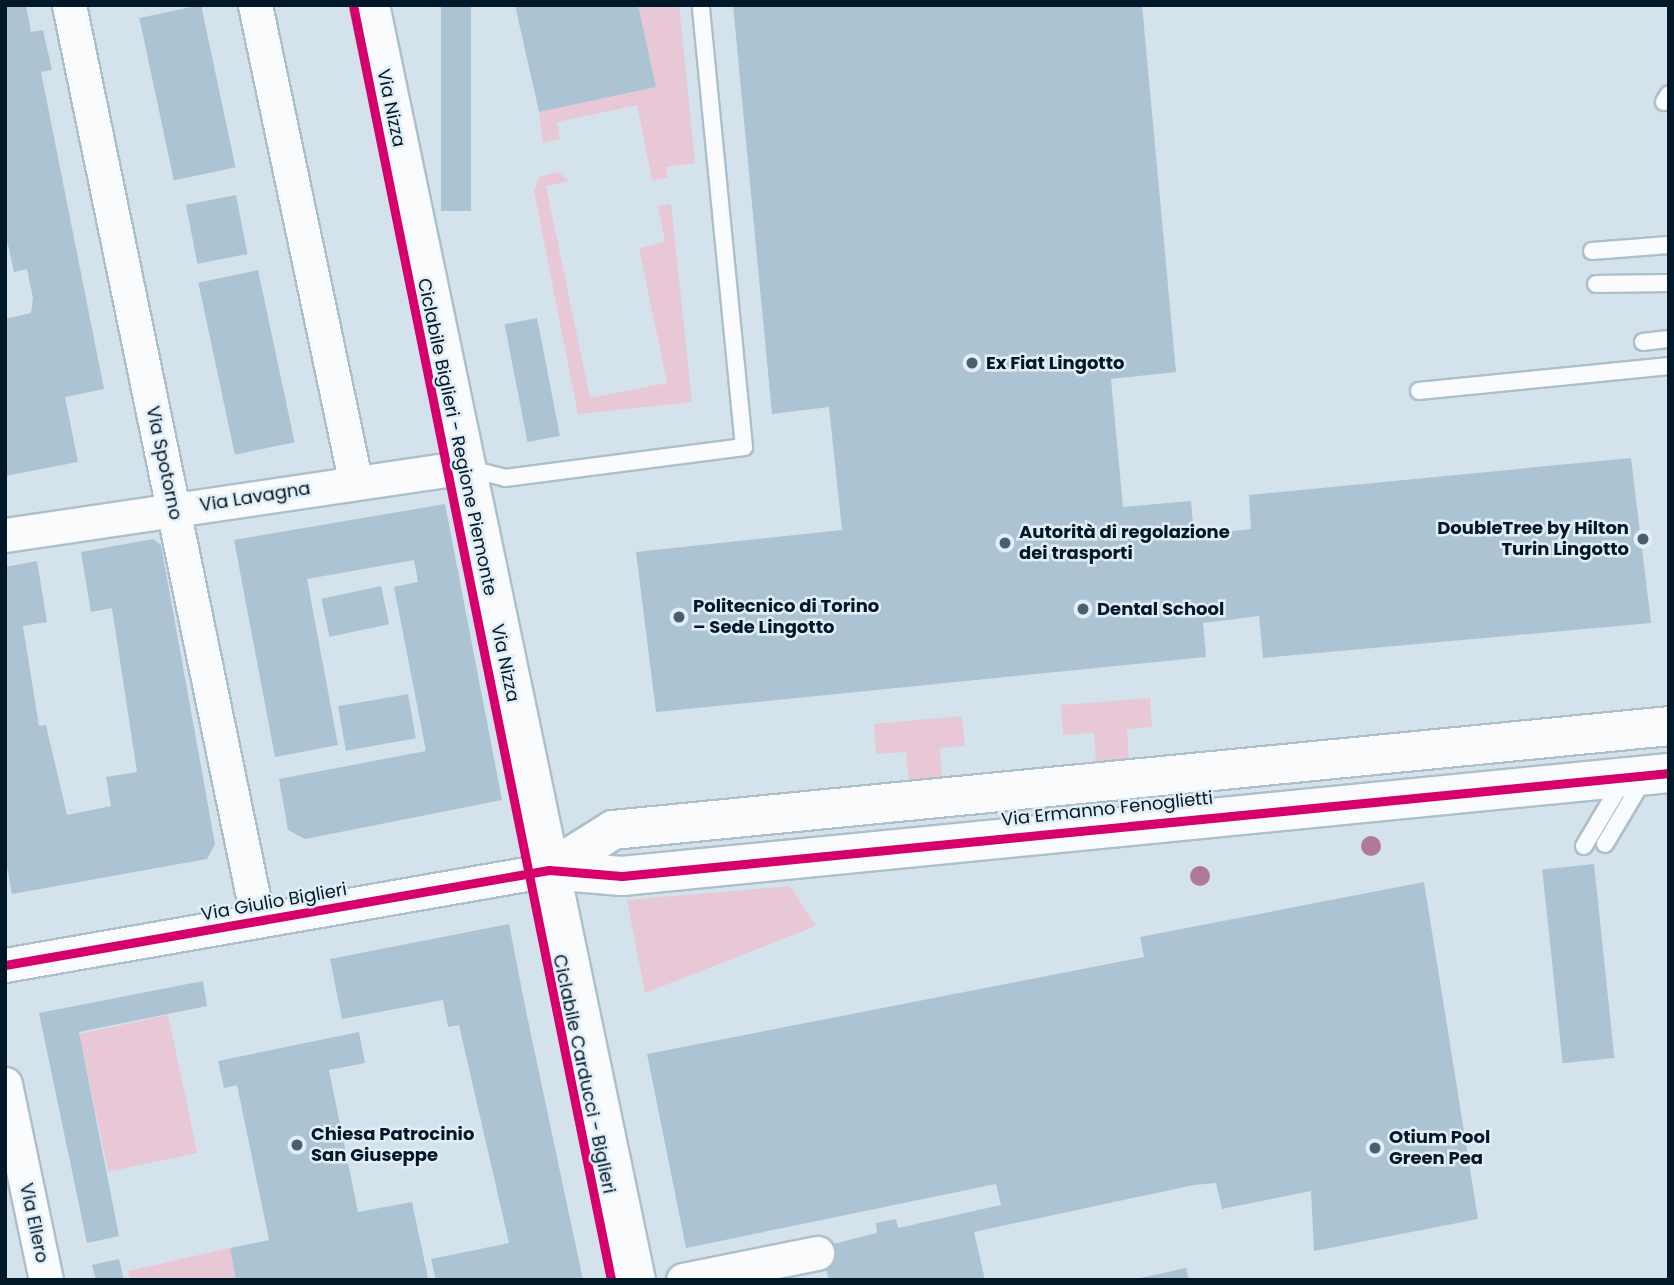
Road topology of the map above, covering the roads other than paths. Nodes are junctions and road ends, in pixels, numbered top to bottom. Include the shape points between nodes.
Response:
1 (69, 5) edge
2 (255, 5) edge
3 (370, 5) edge
4 (701, 5) edge
5 (1669, 245) edge
6 (1592, 251) dead end
7 (1669, 282) edge
8 (1596, 284) dead end
9 (1669, 339) edge
10 (1643, 342) dead end
11 (1669, 366) edge
12 (1419, 391) dead end
13 (464, 467) junction
14 (355, 481) junction
15 (174, 509) junction
16 (5, 534) edge
17 (1669, 726) edge
18 (1647, 775) edge
19 (1605, 844) dead end
20 (1584, 846) dead end
21 (549, 870) junction
22 (258, 921) junction
23 (5, 965) edge
24 (5, 1084) edge
25 (817, 1253) dead end
26 (46, 1280) edge
27 (636, 1280) edge
28 (683, 1280) edge

1 - 15 street, Via Spotorno
2 - 14 street
3 - 13 street, Via Nizza
4 - 13 lane via 744,447 505,478
5 - 6 lane
7 - 8 lane
9 - 10 lane
11 - 12 lane
13 - 14 street, Via Lavagna
13 - 21 street, Via Nizza
14 - 15 street, Via Lavagna
15 - 16 street, Via Lavagna
15 - 22 street, Via Spotorno
17 - 21 street, Via Ermanno Fenoglietti via 613,831
18 - 19 lane
18 - 20 lane
18 - 21 street, Via Ermanno Fenoglietti via 622,876
21 - 22 street, Via Giulio Biglieri
21 - 27 street, Via Nizza
22 - 23 street, Via Giulio Biglieri
24 - 26 street, Via Ellero
25 - 28 street

